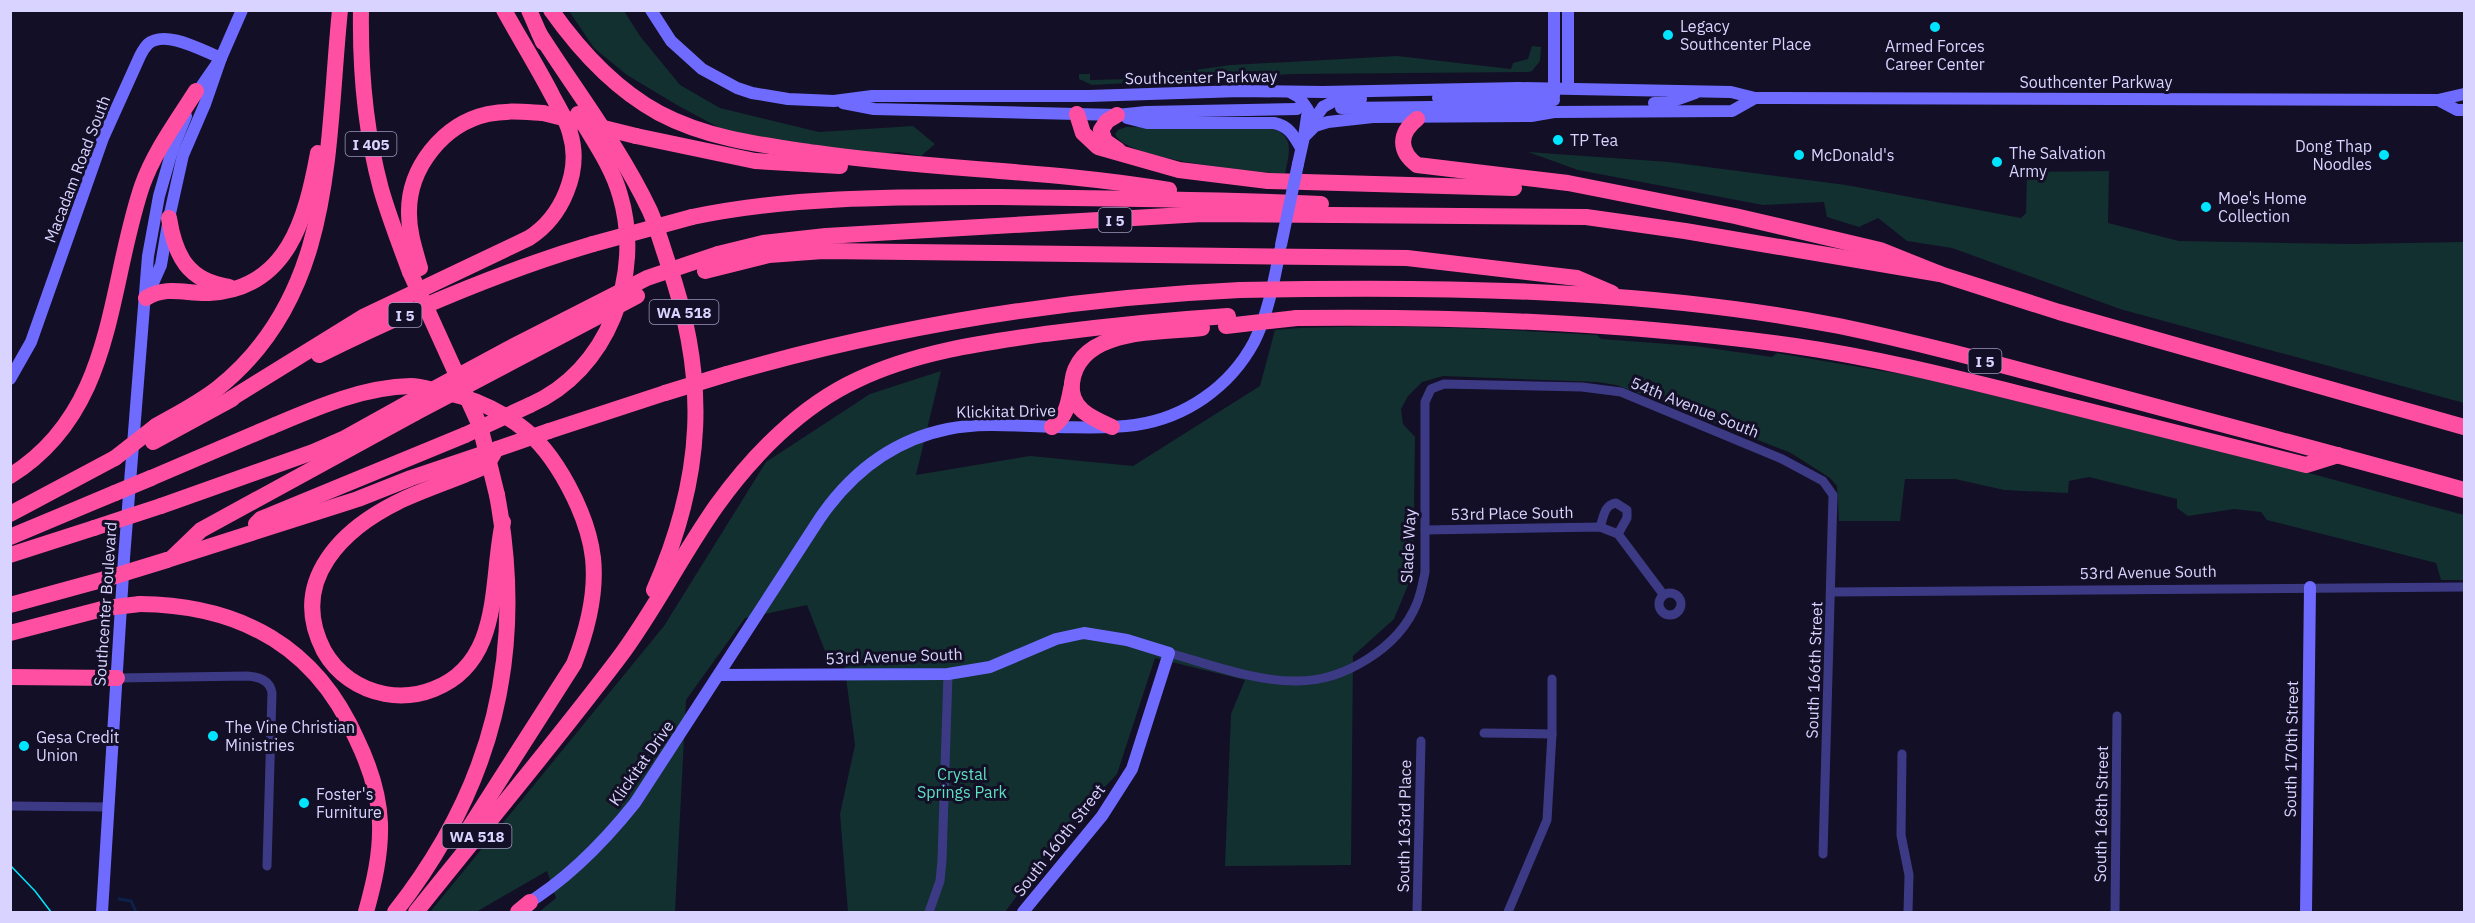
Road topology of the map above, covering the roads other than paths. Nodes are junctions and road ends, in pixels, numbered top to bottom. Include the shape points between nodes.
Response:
1 (242, 10) edge
2 (340, 10) edge
3 (361, 10) edge
4 (504, 10) edge
5 (529, 10) edge
6 (551, 10) edge
7 (651, 10) edge
8 (1554, 10) edge
9 (1568, 10) edge
10 (539, 33) junction
11 (221, 58) junction
12 (335, 64) junction
13 (1568, 88) junction
14 (196, 91) junction
15 (1335, 91) junction
16 (1702, 91) junction
17 (1290, 92) junction
18 (2464, 94) edge
19 (1755, 98) junction
20 (2438, 99) junction
21 (1554, 100) junction
22 (834, 101) junction
23 (1323, 107) junction
24 (1341, 108) dead end
25 (1297, 109) dead end
26 (2464, 110) edge
27 (1647, 112) junction
28 (1077, 114) junction
29 (1117, 115) junction
30 (1416, 119) junction
31 (1302, 142) junction
32 (1124, 154) junction
33 (1032, 174) junction
34 (1623, 194) junction
35 (1223, 200) junction
36 (1513, 216) junction
37 (169, 218) junction
38 (415, 270) junction
39 (1940, 274) junction
40 (236, 288) junction
41 (146, 298) junction
42 (1624, 298) junction
43 (1296, 318) junction
44 (1227, 321) junction
45 (1261, 322) junction
46 (10, 379) edge
47 (1072, 383) junction
48 (1431, 389) joint
49 (224, 403) junction
50 (412, 408) junction
51 (1052, 427) junction
52 (1112, 427) junction
53 (2464, 427) edge
54 (154, 434) junction
55 (2339, 455) junction
56 (477, 462) junction
57 (10, 476) edge
58 (1830, 489) joint
59 (2464, 490) edge
60 (10, 514) edge
61 (503, 522) junction
62 (1600, 527) junction
63 (1425, 530) junction
64 (1618, 534) junction
65 (10, 537) edge
66 (242, 537) junction
67 (10, 555) edge
68 (170, 559) junction
69 (2310, 586) junction
70 (2464, 587) edge
71 (1831, 592) junction
72 (1663, 594) dead end
73 (10, 605) edge
74 (10, 633) edge
75 (1169, 653) junction
76 (618, 658) junction
77 (948, 674) junction
78 (719, 675) junction
79 (10, 677) edge
80 (117, 678) junction
81 (1552, 679) dead end
82 (2117, 716) dead end
83 (1484, 733) dead end
84 (1552, 734) junction
85 (1421, 741) dead end
86 (1902, 754) dead end
87 (10, 806) edge
88 (109, 807) junction
89 (1823, 854) dead end
90 (267, 866) dead end
91 (524, 907) edge
92 (102, 912) edge
93 (366, 912) edge
94 (394, 912) edge
95 (415, 912) edge
96 (512, 912) edge
97 (929, 912) edge
98 (1023, 912) edge
99 (1417, 912) edge
100 (1508, 912) edge
101 (1908, 912) edge
102 (2115, 912) edge
103 (2306, 912) edge

1 - 11 main road, Southcenter Boulevard
2 - 12 highway
3 - 38 highway, I 405 via 360,61 381,190
4 - 49 highway via 570,131 570,175 554,218 530,238 363,317
5 - 10 highway
6 - 33 highway via 574,42 621,88 657,112 694,129 743,142 828,155
7 - 22 main road, Southcenter Parkway via 671,41 720,81 752,93
8 - 21 main road
9 - 13 main road
10 - 66 highway, bridge via 566,92 615,180 625,215 627,263 621,298 598,348 573,377 530,405 261,519
10 - 76 highway, WA 518 via 651,213 682,301 691,345 697,396 693,463 684,505 673,549
11 - 14 main road, Southcenter Boulevard
11 - 37 main road, Southcenter Boulevard via 183,155
11 - 46 main road, Macadam Road South via 171,39 157,39 140,56 99,149 31,342
12 - 40 highway via 315,170 299,228 289,248 270,270
12 - 54 highway via 324,187 309,255 298,283 266,339 251,357 217,388
13 - 16 main road, Southcenter Parkway
13 - 21 main road, Southcenter Parkway
14 - 41 main road, Southcenter Boulevard via 159,196 148,256
14 - 57 highway via 158,152 143,185 86,393 60,435
15 - 17 main road, Southcenter Parkway
15 - 21 main road, Southcenter Parkway
15 - 23 main road
16 - 19 main road, Southcenter Parkway
16 - 27 main road via 1667,103 1652,103
17 - 22 main road, Southcenter Parkway via 872,96
17 - 31 main road, Klickitat Drive, bridge via 1308,110
18 - 20 main road, Southcenter Parkway
19 - 20 main road, Southcenter Parkway
19 - 27 main road, Southcenter Parkway via 1732,111
20 - 26 main road, Southcenter Parkway
21 - 23 main road via 1349,99
21 - 24 main road, Southcenter Parkway via 1530,106
21 - 27 main road, Southcenter Parkway
21 - 30 main road via 1531,116
22 - 28 main road, Southcenter Parkway via 874,109
23 - 31 main road, bridge
25 - 29 main road, Southcenter Parkway
28 - 29 main road, Southcenter Parkway
28 - 32 highway via 1088,139
29 - 31 main road via 1147,123 1274,123
29 - 32 highway via 1102,126 1102,135
30 - 31 main road via 1373,117 1328,122 1315,126
30 - 34 highway via 1406,129 1402,141 1409,159 1417,165 1568,183
31 - 45 main road, Klickitat Drive, bridge via 1274,282
32 - 34 highway via 1179,170 1268,181
33 - 35 highway
33 - 38 highway, bridge via 772,162 709,152 543,113 486,114 461,125 436,144 418,170 410,198
34 - 39 highway via 1880,250
35 - 36 highway, I 5
35 - 49 highway, I 5, bridge via 835,199 764,204 692,217 530,263 471,285 363,333
36 - 39 highway, I 5 via 1597,219
36 - 50 highway, I 5, bridge via 1202,214 762,243 647,278 510,348
37 - 40 highway via 176,250 189,269 208,282
37 - 41 main road, Southcenter Boulevard via 161,265
38 - 61 highway, I 405, bridge via 480,426
39 - 53 highway, I 5 via 2059,312
40 - 41 highway via 208,293 166,290
41 - 80 main road, Southcenter Boulevard
42 - 50 highway, I 5, bridge via 1577,278 1407,258 823,251 769,255 689,273
42 - 55 highway, I 5 via 1733,310 1871,333
42 - 56 highway, I 5, bridge via 1409,288 1239,290 1164,293 1005,312 913,328 727,374 549,430 497,449
43 - 44 highway, bridge via 1258,315
43 - 45 highway, bridge
43 - 55 highway via 1420,318 1625,328 1797,346 1972,382 2306,465
44 - 45 highway, bridge
44 - 47 highway via 1112,339 1087,354
44 - 76 highway via 1149,321 951,349 857,380 784,429 737,481 717,505
45 - 52 main road, Klickitat Drive via 1246,355 1209,394 1168,417
47 - 51 highway via 1066,411
47 - 52 highway via 1079,409
48 - 58 street, 54th Avenue South via 1444,384 1582,387 1621,392 1782,459
48 - 63 street, Slade Way via 1425,402
49 - 54 highway, I 5
50 - 67 highway, I 5, bridge via 313,452
50 - 68 highway, I 5 via 201,530
51 - 52 main road, Klickitat Drive
51 - 78 main road, Klickitat Drive via 950,429 909,441 872,462 830,504
54 - 60 highway, bridge
55 - 59 highway, I 5
56 - 61 highway via 375,515 353,530 329,556 316,580 313,616 318,638 338,670 365,688 389,695 423,693 458,676 472,662 487,634
56 - 66 highway, I 5
58 - 71 street, South 166th Street
61 - 94 highway, WA 518 via 508,638 493,725 460,813 424,875
62 - 63 street, 53rd Place South
62 - 64 street, 53rd Place South
62 - 64 street via 1606,508 1616,503 1627,510 1628,518
63 - 75 street, Slade Way via 1425,572 1417,604 1393,640 1353,666 1318,679 1295,681 1257,676
64 - 72 street
65 - 95 highway, bridge via 316,408 365,392 412,386 462,396 522,427 550,456 573,494 587,532 593,559 592,600 585,633 574,664
66 - 68 highway, I 5
68 - 73 highway, I 5, bridge
69 - 70 street, 53rd Avenue South
69 - 71 street, 53rd Avenue South
69 - 103 main road, South 170th Street
71 - 89 street, South 166th Street
74 - 93 highway, bridge via 106,608 172,604 196,607 247,624 284,646 332,694 364,755 380,822 379,854
75 - 77 main road, 53rd Avenue South via 1127,640 1084,633 1056,639 990,667
75 - 98 main road, South 160th Street via 1132,769 1102,816
76 - 95 highway, WA 518
77 - 78 main road, 53rd Avenue South
77 - 97 street via 942,860 940,881
78 - 91 main road, Klickitat Drive via 623,818 581,862
79 - 80 highway
80 - 88 main road, Southcenter Boulevard
80 - 90 street via 247,676 268,683 272,693
81 - 84 street
82 - 102 street, South 168th Street
83 - 84 street
84 - 100 street via 1546,820
85 - 99 street, South 163rd Place
86 - 101 street via 1901,835 1909,875
87 - 88 street
88 - 92 main road, Southcenter Boulevard
91 - 96 main road, Klickitat Drive

